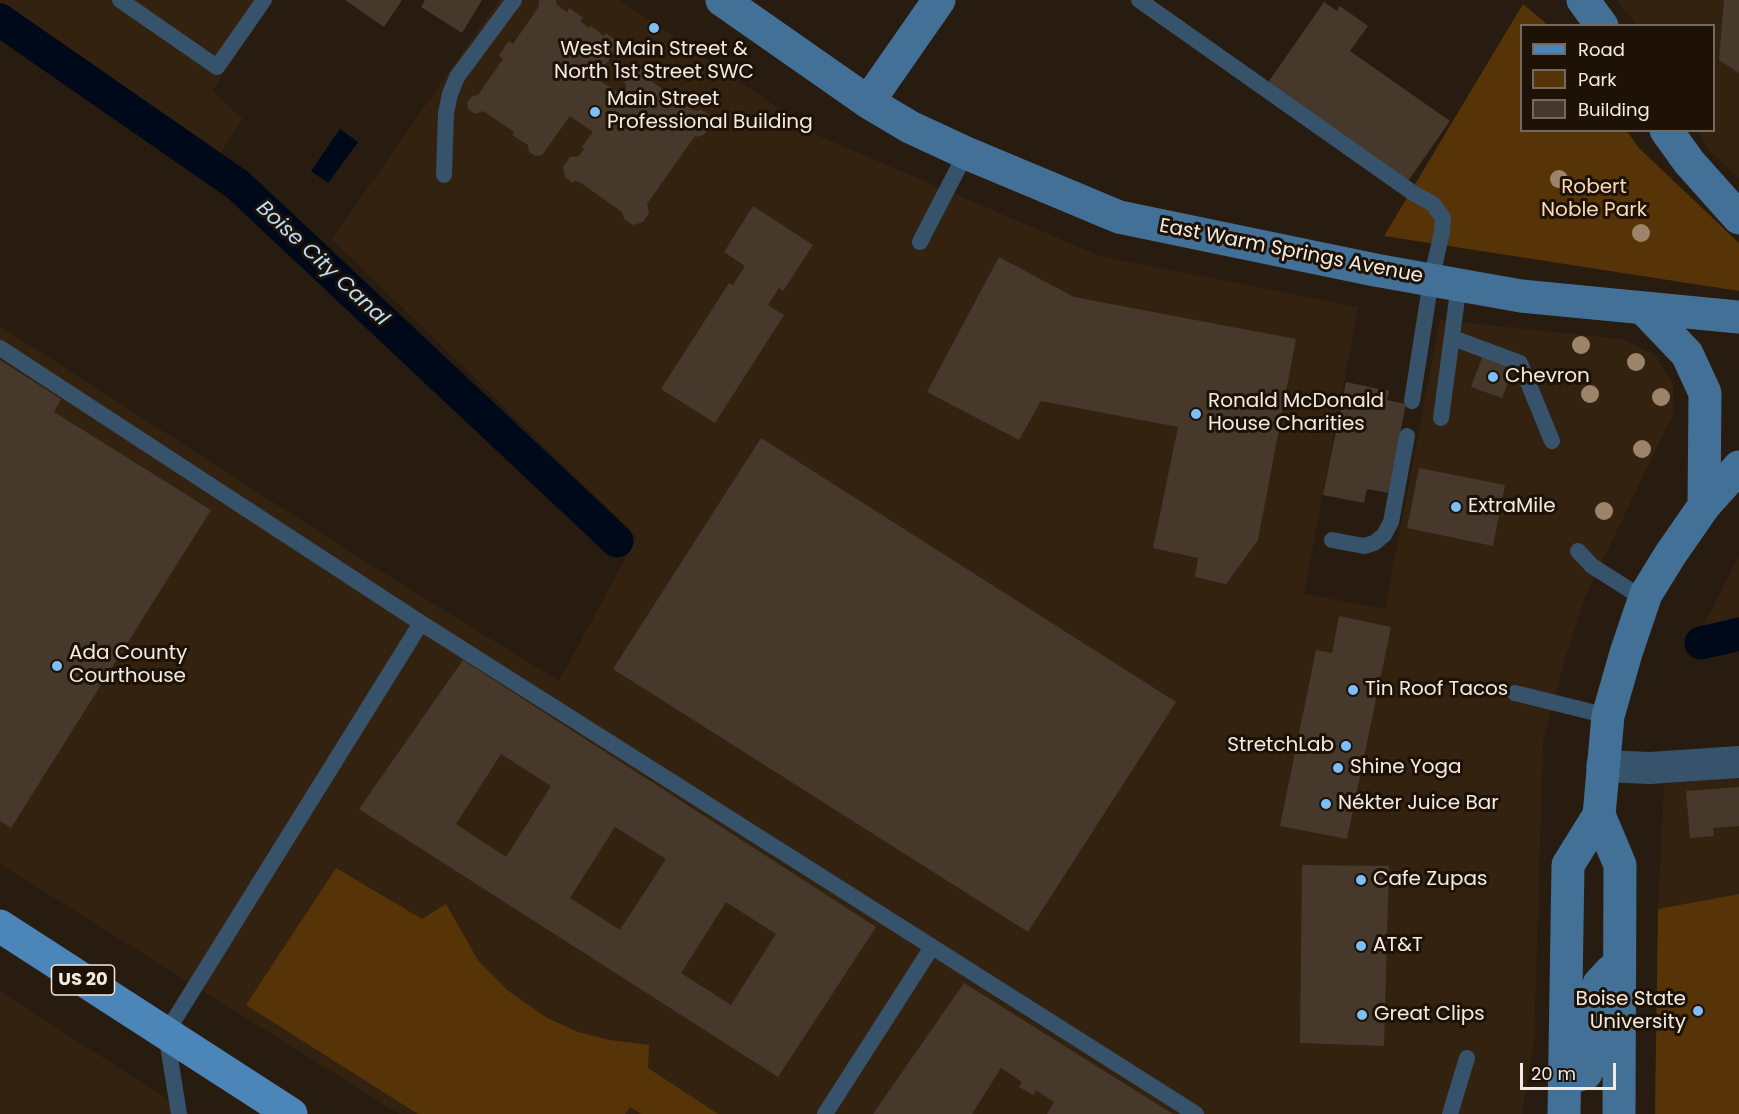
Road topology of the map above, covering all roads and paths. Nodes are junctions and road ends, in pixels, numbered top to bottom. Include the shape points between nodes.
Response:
1 (120, 0) edge
2 (514, 0) edge
3 (722, 0) edge
4 (939, 0) edge
5 (1139, 0) edge
6 (257, 2) edge
7 (868, 102) junction
8 (1667, 132) edge
9 (966, 153) junction
10 (444, 175) dead end
11 (1739, 218) edge
12 (920, 242) dead end
13 (1445, 282) junction
14 (1644, 309) junction
15 (1739, 317) edge
16 (1453, 338) junction
17 (0, 348) edge
18 (1412, 401) dead end
19 (1441, 418) dead end
20 (1407, 436) dead end
21 (1552, 441) dead end
22 (1739, 467) edge
23 (1704, 506) junction
24 (1332, 540) dead end
25 (1578, 551) dead end
26 (1644, 599) junction
27 (421, 623) junction
28 (1515, 693) dead end
29 (1608, 716) junction
30 (1739, 762) edge
31 (1602, 766) junction
32 (1599, 815) junction
33 (0, 926) edge
34 (932, 947) junction
35 (1620, 961) junction
36 (165, 1033) junction
37 (1467, 1059) dead end
38 (1564, 1079) junction
39 (179, 1114) edge
40 (291, 1114) edge
41 (825, 1114) edge
42 (1196, 1114) edge
43 (1450, 1114) edge
44 (1564, 1114) edge
45 (1619, 1114) edge

1 - 6 lane via 217,67
2 - 10 lane via 456,77 446,113
3 - 7 main road, East Warm Springs Avenue
4 - 7 main road
5 - 13 lane via 1433,204 1443,218
7 - 9 main road, East Warm Springs Avenue
8 - 11 main road
9 - 12 lane
9 - 13 main road, East Warm Springs Avenue via 1119,217
13 - 14 main road, East Warm Springs Avenue via 1521,296
13 - 16 lane
13 - 18 lane
14 - 15 main road, East Warm Springs Avenue
14 - 23 main road via 1687,354 1705,393
16 - 19 lane
16 - 21 lane via 1520,363
17 - 27 lane
20 - 24 lane via 1384,535 1364,546
22 - 23 main road
23 - 26 main road
25 - 26 lane via 1592,566
26 - 29 main road
27 - 34 lane
27 - 36 lane
28 - 29 lane
29 - 31 main road
30 - 31 street via 1650,768
31 - 32 main road
32 - 35 main road via 1620,866
32 - 38 main road via 1568,866
33 - 36 main road, US 20
34 - 41 lane
34 - 42 lane
35 - 38 main road via 1599,984 1592,1060 1586,1073
35 - 45 main road
36 - 39 lane
36 - 40 main road, US 20
37 - 43 lane
38 - 44 main road

